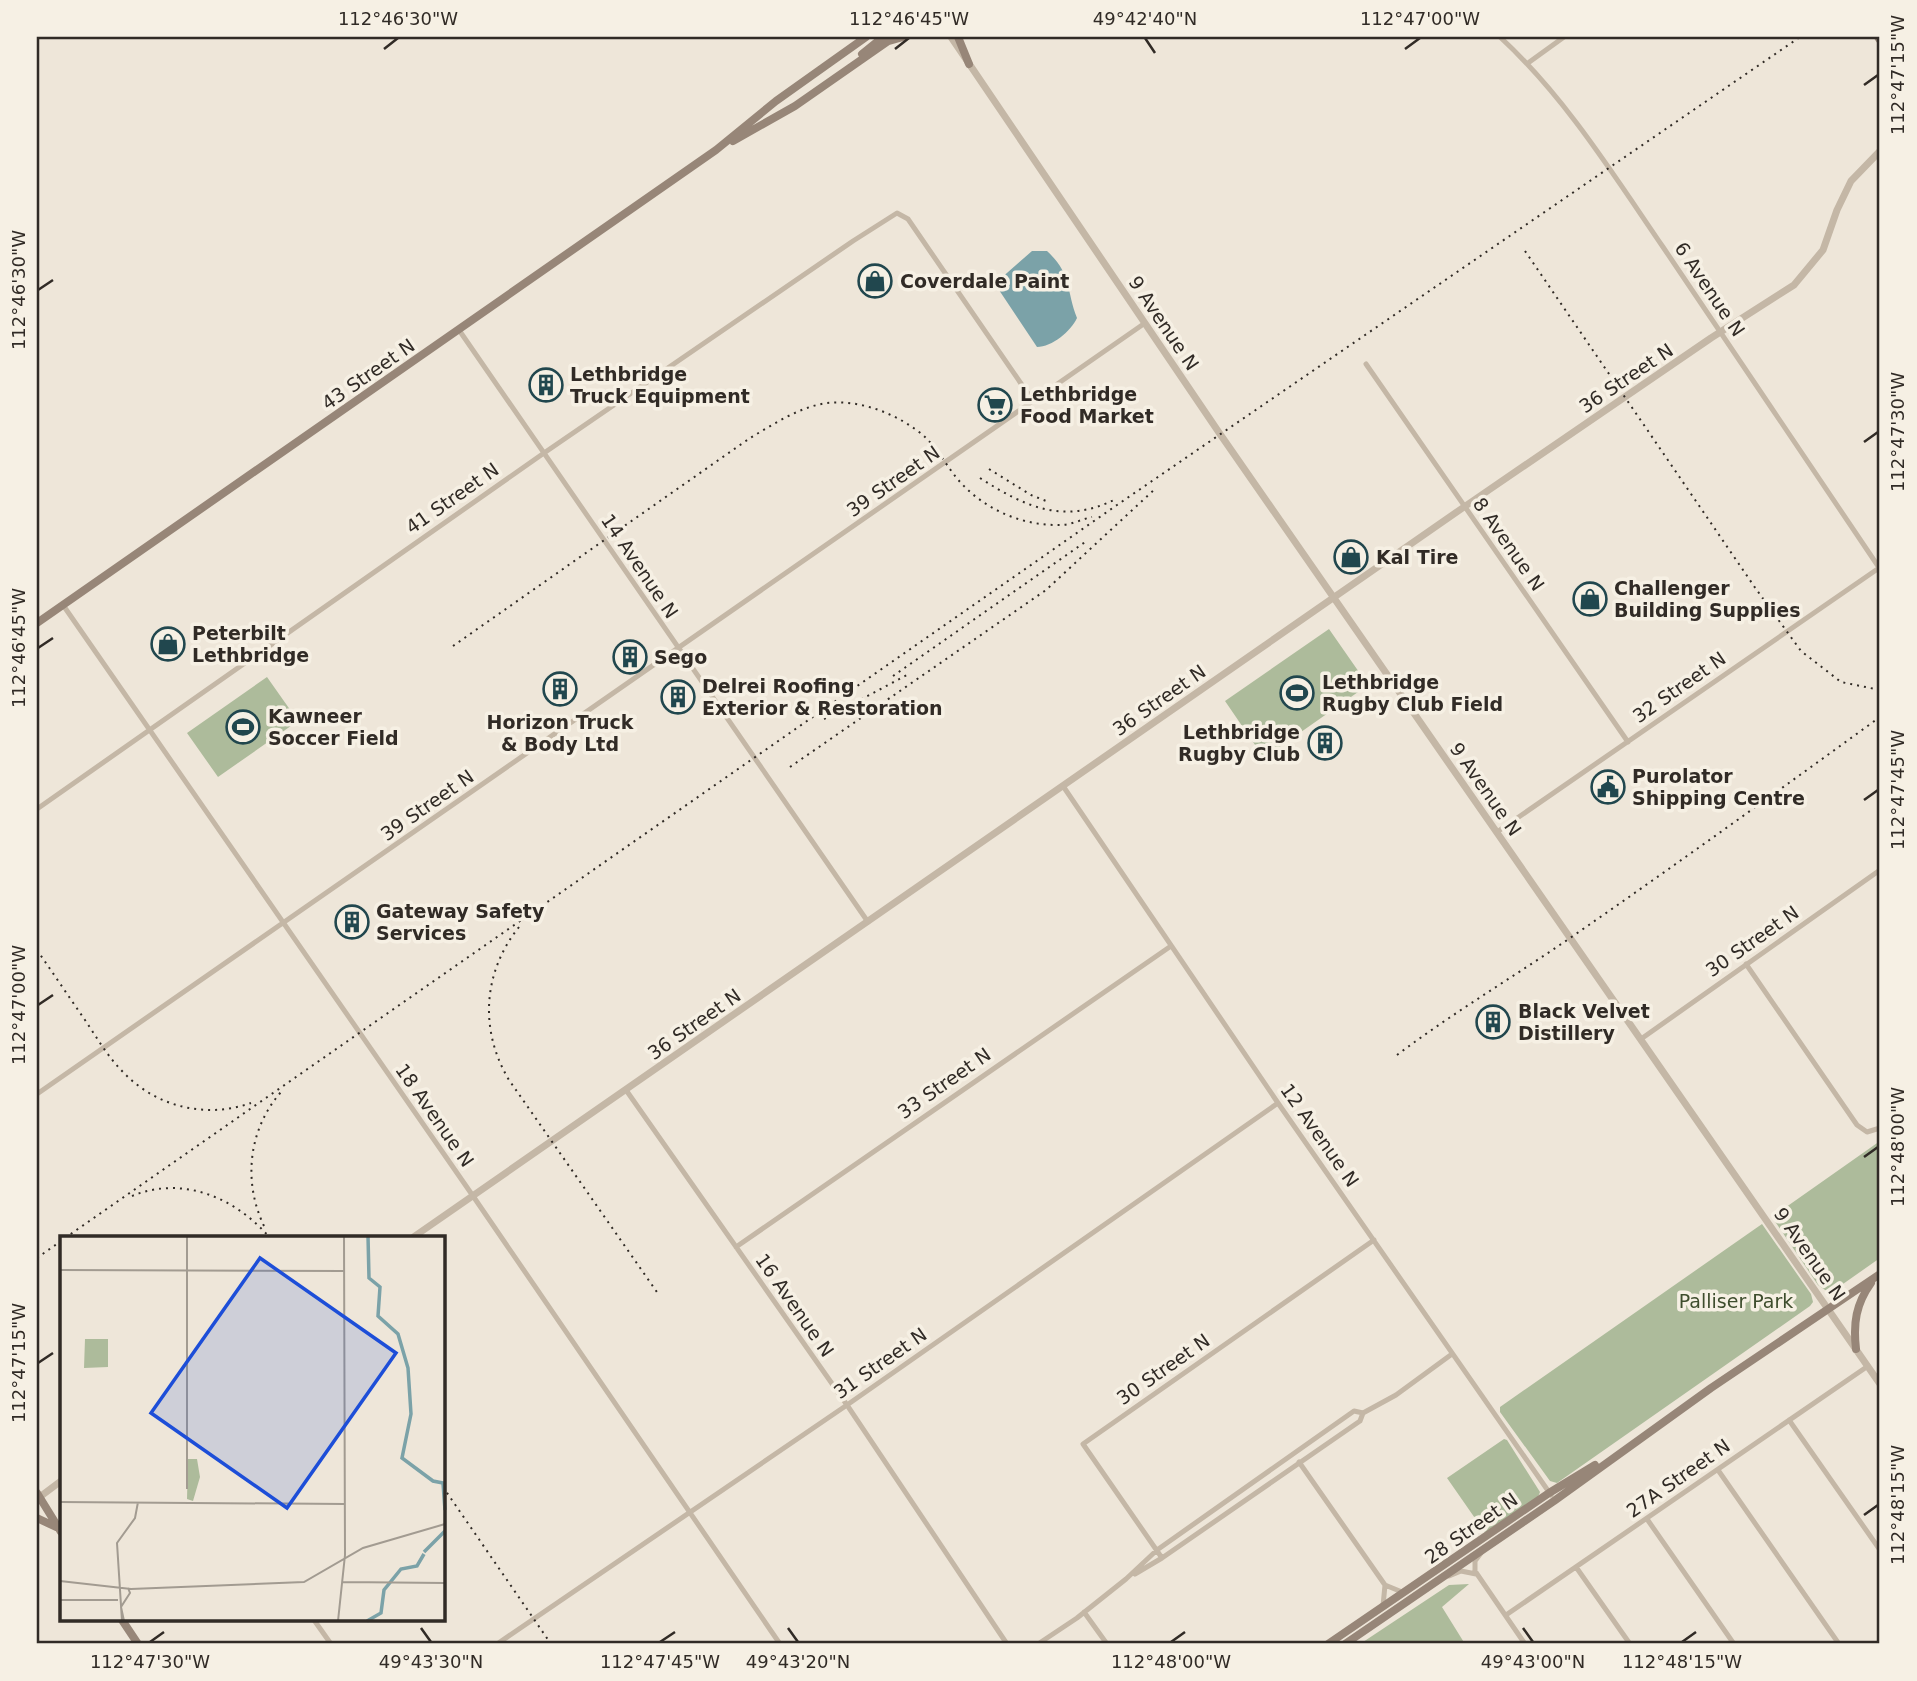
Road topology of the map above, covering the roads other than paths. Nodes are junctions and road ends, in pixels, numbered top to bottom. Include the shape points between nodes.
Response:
1 (866, 37) edge
2 (903, 37) edge
3 (950, 37) edge
4 (958, 37) edge
5 (1500, 37) edge
6 (1564, 37) edge
7 (888, 38) edge
8 (1528, 63) junction
9 (969, 64) junction
10 (716, 150) junction
11 (1880, 151) edge
12 (1145, 323) junction
13 (459, 330) junction
14 (1722, 333) junction
15 (1366, 364) dead end
16 (1033, 401) junction
17 (544, 453) junction
18 (1464, 507) junction
19 (1880, 568) edge
20 (1334, 598) junction
21 (63, 605) junction
22 (37, 623) edge
23 (678, 650) junction
24 (149, 731) junction
25 (1628, 742) junction
26 (1063, 786) junction
27 (37, 809) edge
28 (1497, 832) junction
29 (1880, 870) edge
30 (868, 922) junction
31 (283, 924) junction
32 (1171, 946) junction
33 (1746, 964) junction
34 (1641, 1039) junction
35 (626, 1090) junction
36 (37, 1094) edge
37 (1278, 1103) junction
38 (1880, 1128) edge
39 (473, 1196) junction
40 (415, 1236) edge
41 (1374, 1240) junction
42 (736, 1247) junction
43 (1877, 1275) edge
44 (1829, 1309) junction
45 (1856, 1349) junction
46 (1452, 1354) junction
47 (1868, 1366) junction
48 (1880, 1384) edge
49 (847, 1405) junction
50 (1363, 1413) junction
51 (1789, 1420) junction
52 (1634, 1442) junction
53 (1293, 1454) junction
54 (1299, 1463) junction
55 (1718, 1470) junction
56 (60, 1482) edge
57 (1549, 1493) junction
58 (37, 1496) edge
59 (1555, 1501) junction
60 (689, 1513) junction
61 (37, 1518) edge
62 (1647, 1519) junction
63 (60, 1530) edge
64 (1485, 1548) junction
65 (1157, 1550) junction
66 (1880, 1550) edge
67 (1162, 1558) junction
68 (1576, 1567) junction
69 (1476, 1574) junction
70 (1443, 1578) junction
71 (1126, 1579) junction
72 (1385, 1585) junction
73 (1405, 1592) junction
74 (1383, 1607) junction
75 (1084, 1612) junction
76 (1506, 1615) junction
77 (122, 1622) edge
78 (315, 1622) edge
79 (138, 1644) edge
80 (331, 1644) edge
81 (497, 1644) edge
82 (780, 1644) edge
83 (1007, 1644) edge
84 (1038, 1644) edge
85 (1107, 1644) edge
86 (1328, 1644) edge
87 (1345, 1644) edge
88 (1525, 1644) edge
89 (1630, 1644) edge
90 (1734, 1644) edge
91 (1839, 1644) edge

1 - 10 main road, 43 Street N
2 - 7 main road, 43 Street N
3 - 9 street, 9 Avenue N
4 - 9 main road
5 - 8 street, 6 Avenue N
6 - 8 street
7 - 10 main road, 43 Street N via 782,114
8 - 14 street, 6 Avenue N via 1582,130
9 - 12 street, 9 Avenue N
10 - 13 main road, 43 Street N
11 - 14 street, 36 Street N via 1851,181 1823,250 1794,285
12 - 16 street, 39 Street N
12 - 20 street, 9 Avenue N
13 - 17 street, 14 Avenue N
13 - 21 main road, 43 Street N
14 - 18 street, 36 Street N
14 - 19 street, 6 Avenue N
15 - 18 street, 8 Avenue N
16 - 17 street, 41 Street N via 908,219 897,213
16 - 23 street, 39 Street N
17 - 23 street, 14 Avenue N
17 - 24 street, 41 Street N
18 - 20 street, 36 Street N
18 - 25 street, 8 Avenue N
19 - 25 street, 32 Street N
20 - 26 street, 36 Street N
20 - 28 street, 9 Avenue N
21 - 22 main road, 43 Street N
21 - 24 street, 18 Avenue N
23 - 30 street, 14 Avenue N
23 - 31 street, 39 Street N
24 - 27 street, 41 Street N
24 - 31 street, 18 Avenue N
25 - 28 street, 32 Street N
26 - 30 street, 36 Street N
26 - 32 street, 12 Avenue N
28 - 34 street, 9 Avenue N
29 - 33 street, 30 Street N
30 - 35 street, 36 Street N
31 - 36 street, 39 Street N
31 - 39 street, 18 Avenue N
32 - 37 street, 12 Avenue N
32 - 42 street, 33 Street N
33 - 34 street, 30 Street N
33 - 38 street via 1857,1125 1867,1132
34 - 44 street, 9 Avenue N
35 - 39 street, 36 Street N
35 - 42 street, 16 Avenue N
37 - 41 street, 12 Avenue N
37 - 49 street, 31 Street N
39 - 40 street, 36 Street N
39 - 60 street, 18 Avenue N
41 - 46 street, 12 Avenue N
41 - 65 street, 30 Street N via 1083,1444
42 - 49 street, 16 Avenue N
43 - 44 main road, 28 Street N
43 - 45 main road via 1857,1306
44 - 45 street, 9 Avenue N
44 - 52 main road, 28 Street N
45 - 47 street, 9 Avenue N
46 - 50 street
46 - 57 street, 12 Avenue N
47 - 48 street, 9 Avenue N
47 - 51 street, 27A Street N
49 - 60 street, 31 Street N
49 - 83 street, 16 Avenue N
50 - 53 street via 1354,1412
50 - 54 street via 1360,1421
51 - 55 street, 27A Street N
51 - 66 street
52 - 57 main road, 28 Street N
52 - 59 main road, 28 Street N
53 - 54 street
53 - 65 street
54 - 67 street
54 - 72 street
55 - 62 street, 27A Street N
55 - 91 street
56 - 58 street
57 - 59 street, 12 Avenue N
57 - 73 main road, 28 Street N
58 - 63 main road
59 - 64 main road, 28 Street N
60 - 81 street, 31 Street N
60 - 82 street, 18 Avenue N
61 - 63 main road
62 - 68 street, 27A Street N
62 - 90 street
64 - 69 street via 1475,1561
64 - 70 main road, 28 Street N
65 - 67 street, 30 Street N
65 - 71 street
67 - 71 street
68 - 76 street, 27A Street N
68 - 89 street
69 - 70 street via 1461,1571
69 - 76 street
70 - 87 main road, 28 Street N
71 - 75 street
72 - 73 street
72 - 74 street
73 - 74 main road, 28 Street N
74 - 86 main road, 28 Street N
75 - 84 street
75 - 85 street
76 - 88 street
77 - 79 main road
78 - 80 street

